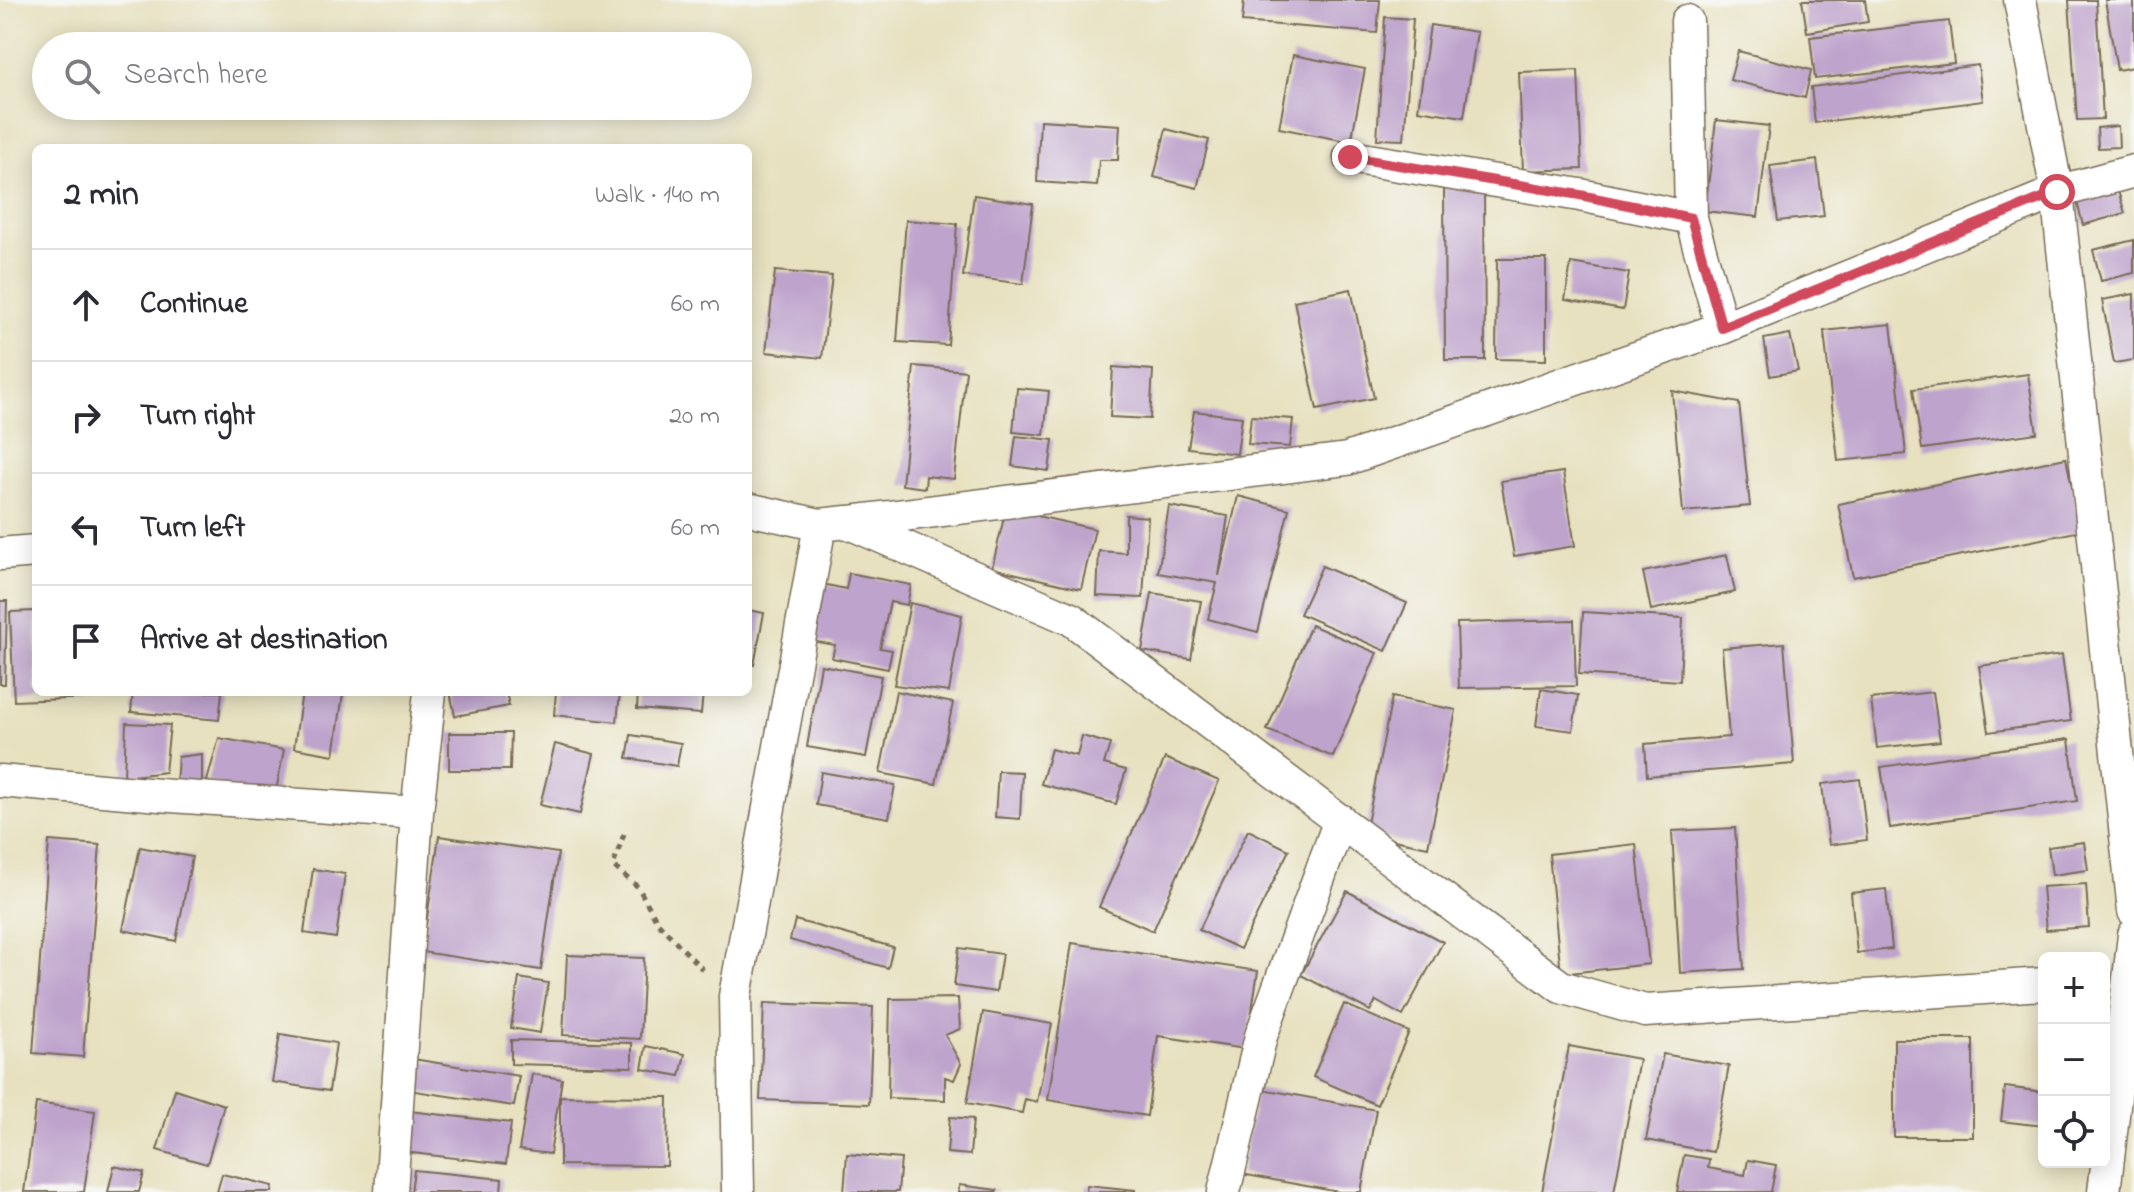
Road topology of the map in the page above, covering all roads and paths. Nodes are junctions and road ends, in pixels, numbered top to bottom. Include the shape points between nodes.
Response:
1 (2020, 0) edge
2 (1687, 21) dead end
3 (1350, 157) dead end
4 (2134, 171) edge
5 (2057, 192) junction
6 (1691, 218) junction
7 (1722, 328) junction
8 (752, 510) edge
9 (833, 523) junction
10 (32, 551) edge
11 (0, 554) edge
12 (430, 696) edge
13 (0, 781) edge
14 (417, 813) junction
15 (1340, 820) junction
16 (624, 834) dead end
17 (2134, 911) edge
18 (2134, 935) edge
19 (2116, 979) edge
20 (2038, 984) edge
21 (735, 996) junction
22 (391, 1192) edge
23 (738, 1192) edge
24 (1224, 1192) edge
25 (2104, 1192) edge

1 - 5 street
2 - 6 street
3 - 6 street
4 - 5 street
5 - 7 street
5 - 17 street
6 - 7 street
7 - 9 street via 1347,459
8 - 9 street
9 - 15 street via 1071,619
9 - 21 street
10 - 11 street
12 - 14 street
13 - 14 street
14 - 22 street
15 - 20 street via 1561,987 1645,1011
15 - 24 street via 1261,1036
16 - 21 path via 613,866 638,887 658,923
18 - 19 street
19 - 25 street
21 - 23 street

